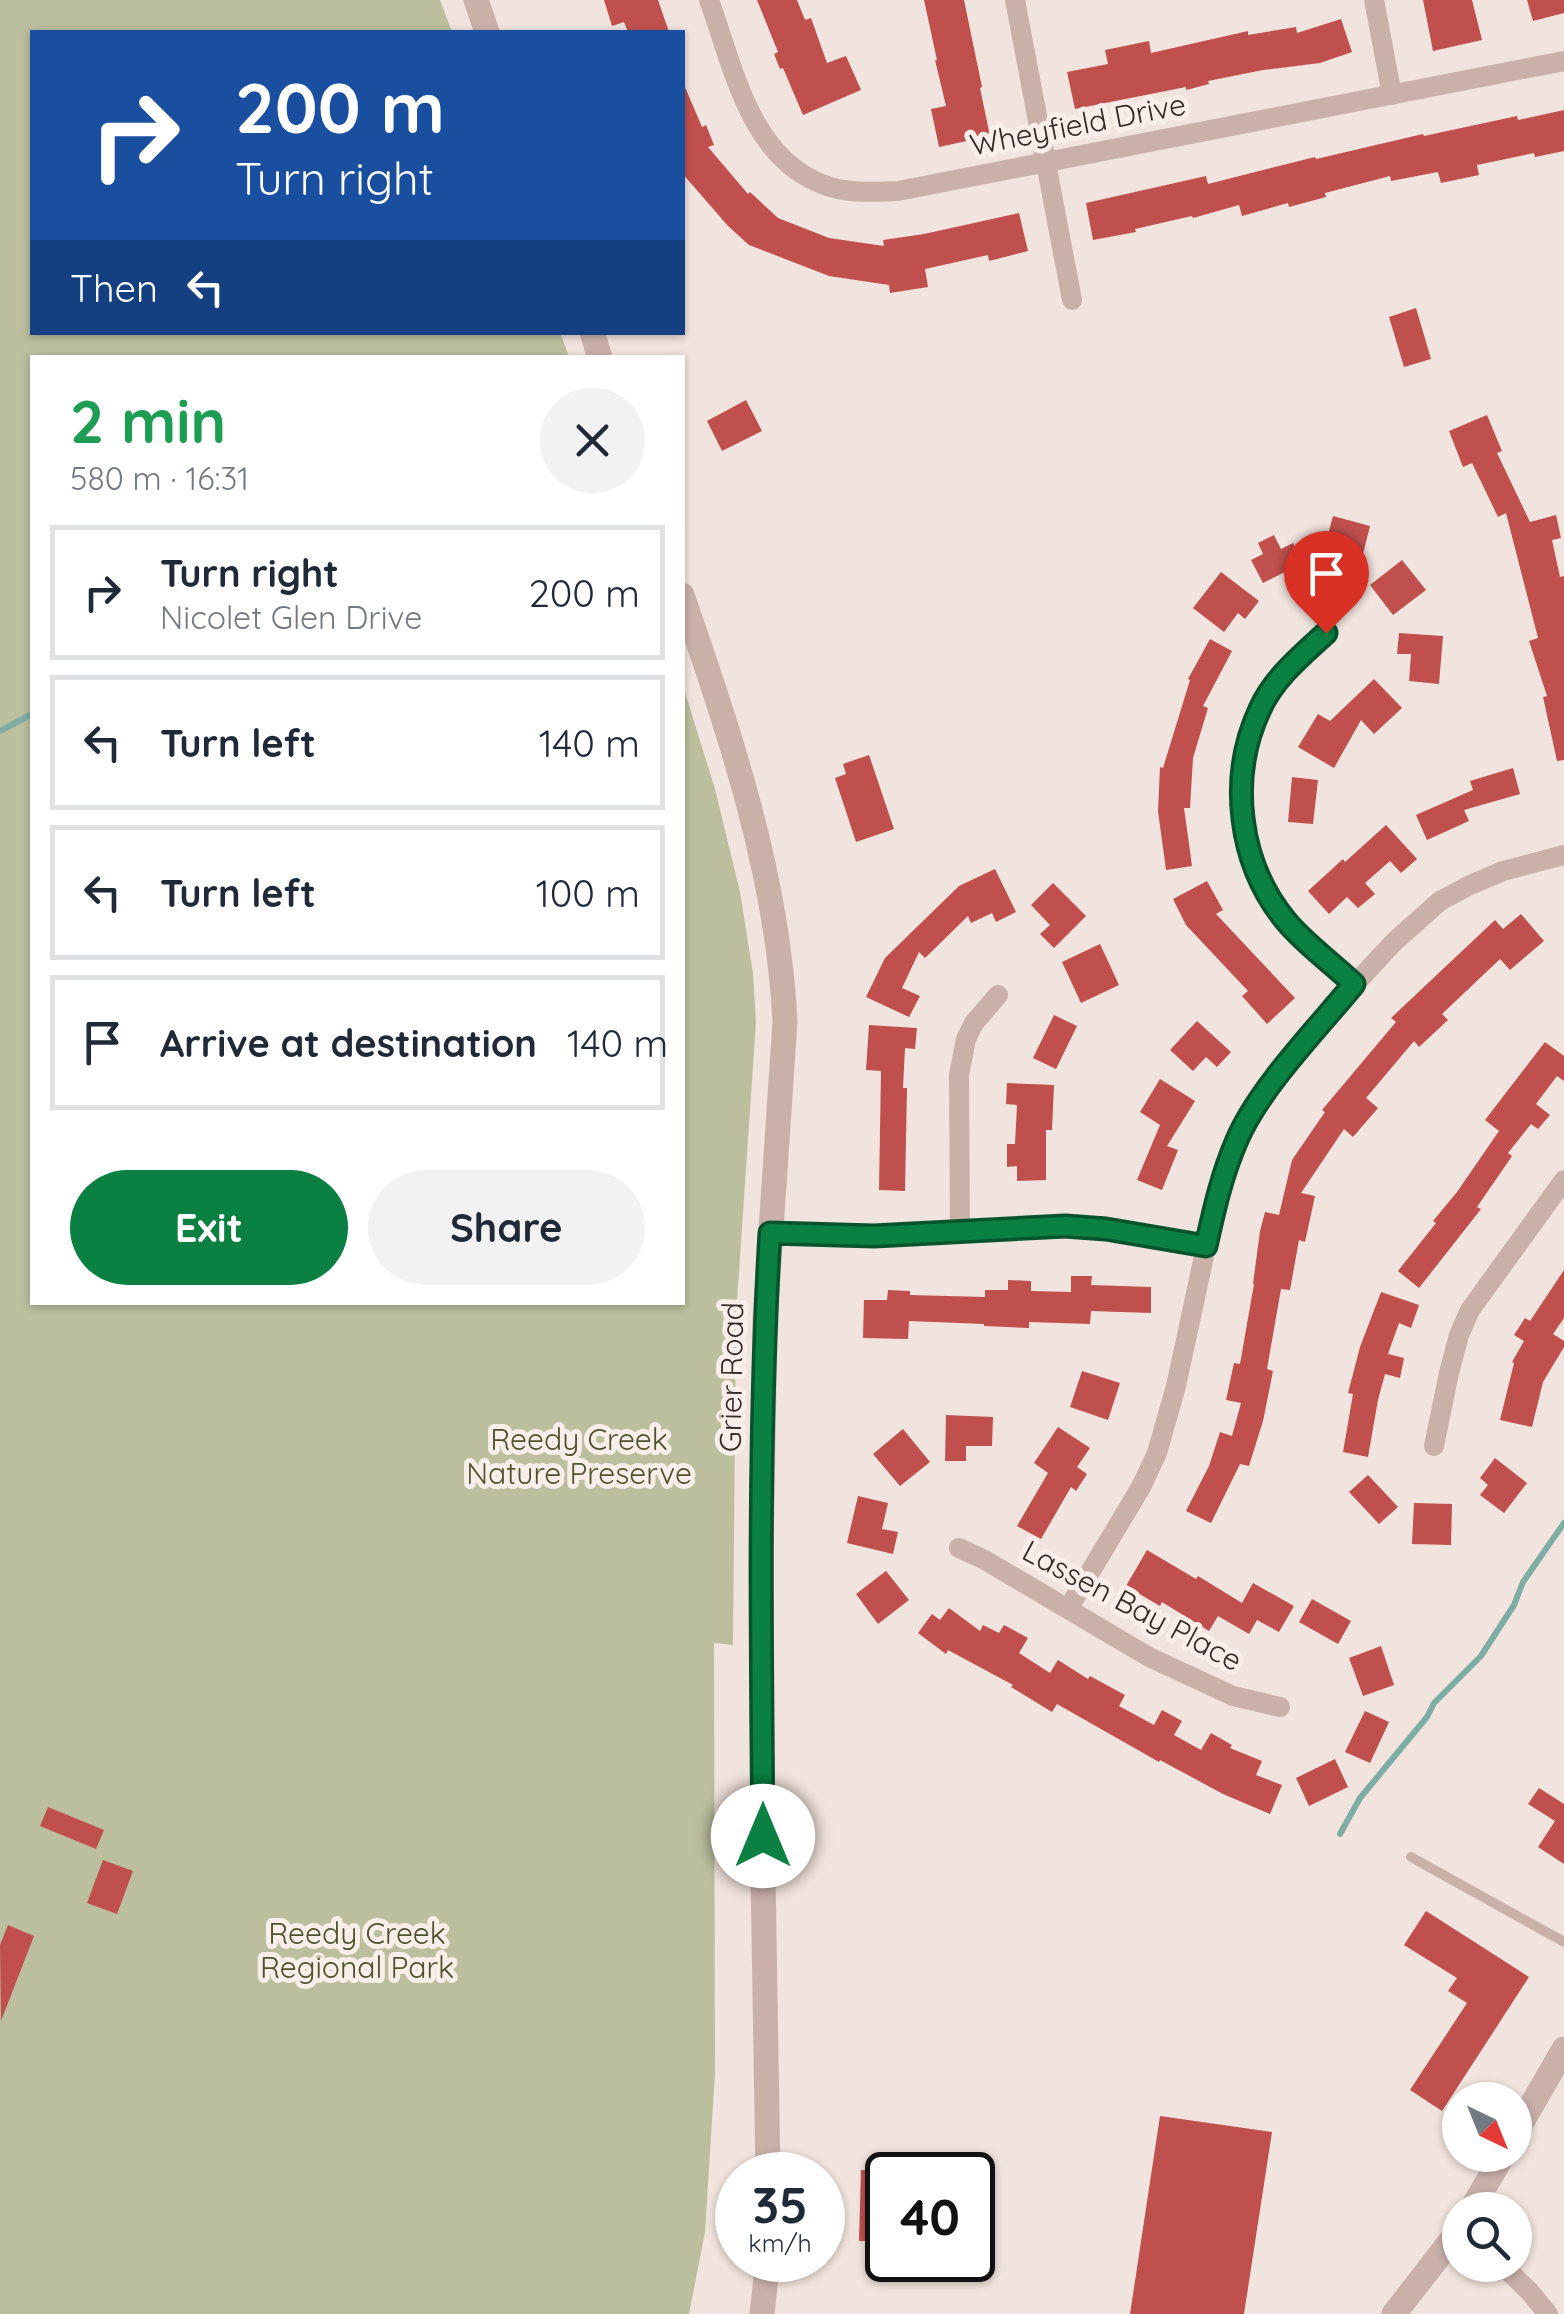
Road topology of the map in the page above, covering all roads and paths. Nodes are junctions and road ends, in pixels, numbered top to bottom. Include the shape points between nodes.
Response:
1 (476, 0) edge
2 (710, 0) edge
3 (1014, 0) edge
4 (1374, 0) edge
5 (486, 30) edge
6 (1564, 61) edge
7 (1392, 95) junction
8 (1046, 161) junction
9 (1072, 300) dead end
10 (685, 604) edge
11 (1326, 633) dead end
12 (1564, 855) edge
13 (1354, 984) junction
14 (998, 995) dead end
15 (1564, 1180) edge
16 (770, 1233) junction
17 (960, 1233) junction
18 (1206, 1246) junction
19 (1434, 1446) dead end
20 (959, 1548) dead end
21 (1068, 1609) junction
22 (1280, 1707) dead end
23 (1411, 1858) dead end
24 (1564, 1942) edge
25 (1564, 2049) edge
26 (1532, 2105) edge
27 (768, 2152) edge
28 (1442, 2253) edge
29 (766, 2282) edge
30 (1520, 2282) edge
31 (762, 2314) edge
32 (1394, 2314) edge
33 (1548, 2314) edge

1 - 5 street
2 - 8 street, Wheyfield Drive via 749,112 792,168 823,185 898,191
3 - 8 street
4 - 7 street
6 - 7 street, Wheyfield Drive
7 - 8 street, Wheyfield Drive
8 - 9 street
10 - 16 street, Grier Road via 744,782 775,921 785,1022
11 - 13 street via 1260,708 1242,775 1242,814 1267,894 1286,922
12 - 13 street via 1502,871 1440,902
13 - 18 street via 1265,1092 1238,1137
14 - 17 street via 966,1039 959,1075
15 - 19 street via 1470,1310
16 - 17 street
16 - 27 street, Grier Road via 762,1558
17 - 18 street via 1065,1226
18 - 21 street via 1157,1453
20 - 21 street, Lassen Bay Place
21 - 22 street, Lassen Bay Place via 1233,1696
23 - 24 lane
25 - 26 street
28 - 32 street
29 - 31 street
30 - 33 street

